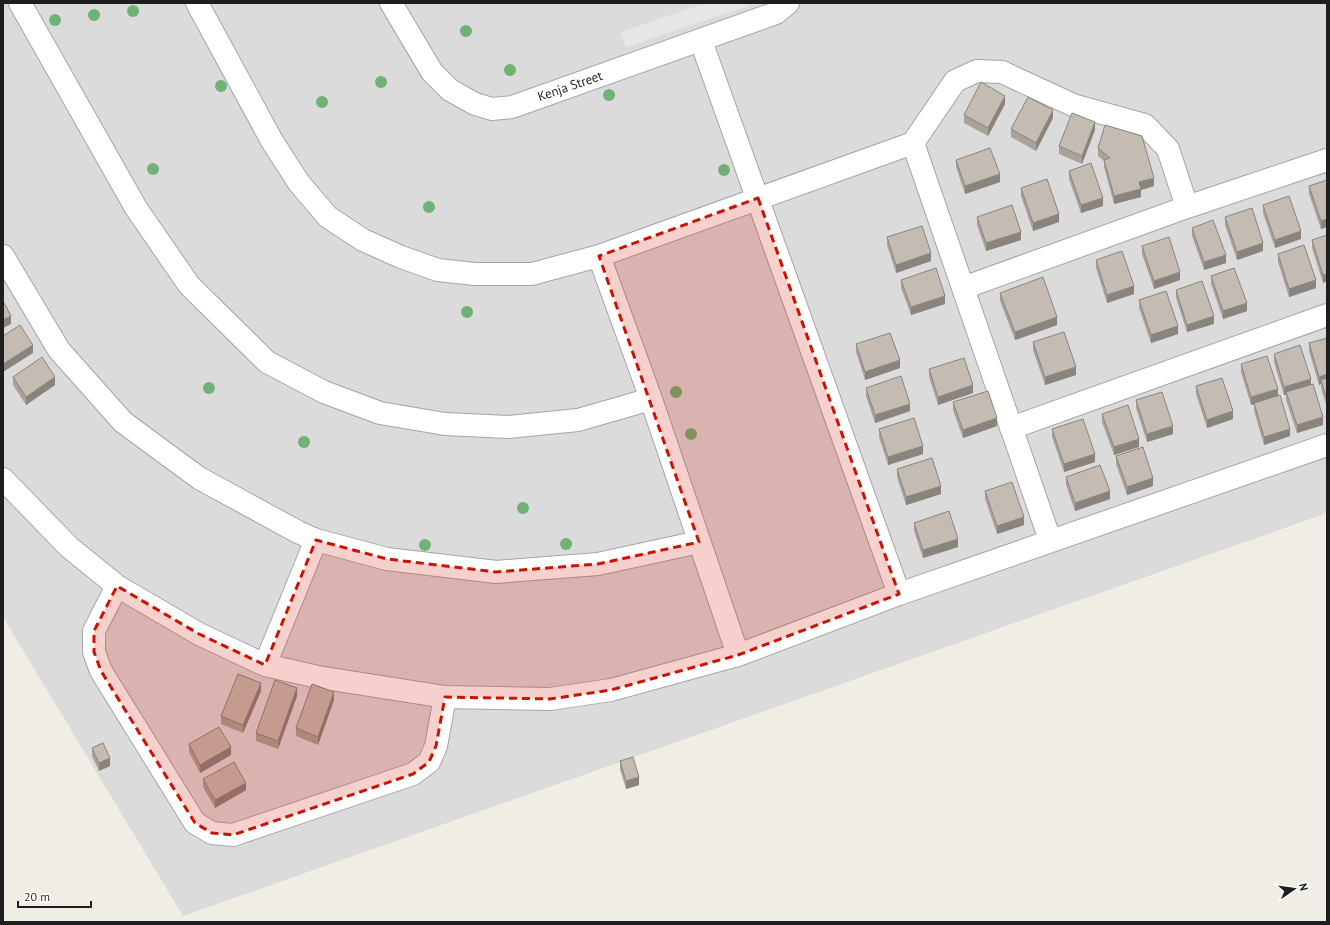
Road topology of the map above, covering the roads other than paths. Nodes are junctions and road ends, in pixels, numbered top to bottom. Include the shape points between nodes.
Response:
1 (20, 3) edge
2 (197, 3) edge
3 (391, 3) edge
4 (788, 3) edge
5 (701, 41) junction
6 (913, 143) junction
7 (1327, 160) edge
8 (758, 198) junction
9 (1187, 207) junction
10 (3, 256) edge
11 (599, 256) junction
12 (963, 288) junction
13 (1327, 315) edge
14 (651, 398) junction
15 (1011, 428) junction
16 (1327, 445) edge
17 (3, 479) edge
18 (316, 540) junction
19 (1050, 540) junction
20 (699, 542) junction
21 (117, 586) junction
22 (899, 594) junction
23 (738, 655) junction
24 (265, 665) junction
25 (445, 697) junction

1 - 14 street via 136,208 189,285 267,362 324,392 380,413 445,424 508,427 578,420
2 - 11 street via 272,141 299,183 328,217 363,240 438,270 475,274 532,274
3 - 5 street, Kenja Street via 437,77 450,90 475,104 492,109 512,107
4 - 5 street, Kenja Street via 776,14
5 - 8 street
6 - 8 street
6 - 9 street via 955,81 977,70 1002,72 1073,105 1145,125 1168,149
6 - 12 street
7 - 9 street
8 - 11 street
8 - 22 street
9 - 12 street
10 - 18 street via 59,350 123,422 199,478
11 - 14 street
12 - 15 street
13 - 15 street
14 - 20 street
15 - 19 street
16 - 19 street
17 - 21 street via 69,548
18 - 20 street via 387,559 496,572 598,564
18 - 24 street
19 - 22 street
20 - 23 street
21 - 24 street via 199,634
21 - 25 street via 94,631 94,652 101,671 195,823 212,833 233,835 413,774 429,762 436,746
22 - 23 street
23 - 25 street via 611,690 550,699
24 - 25 street via 326,678

